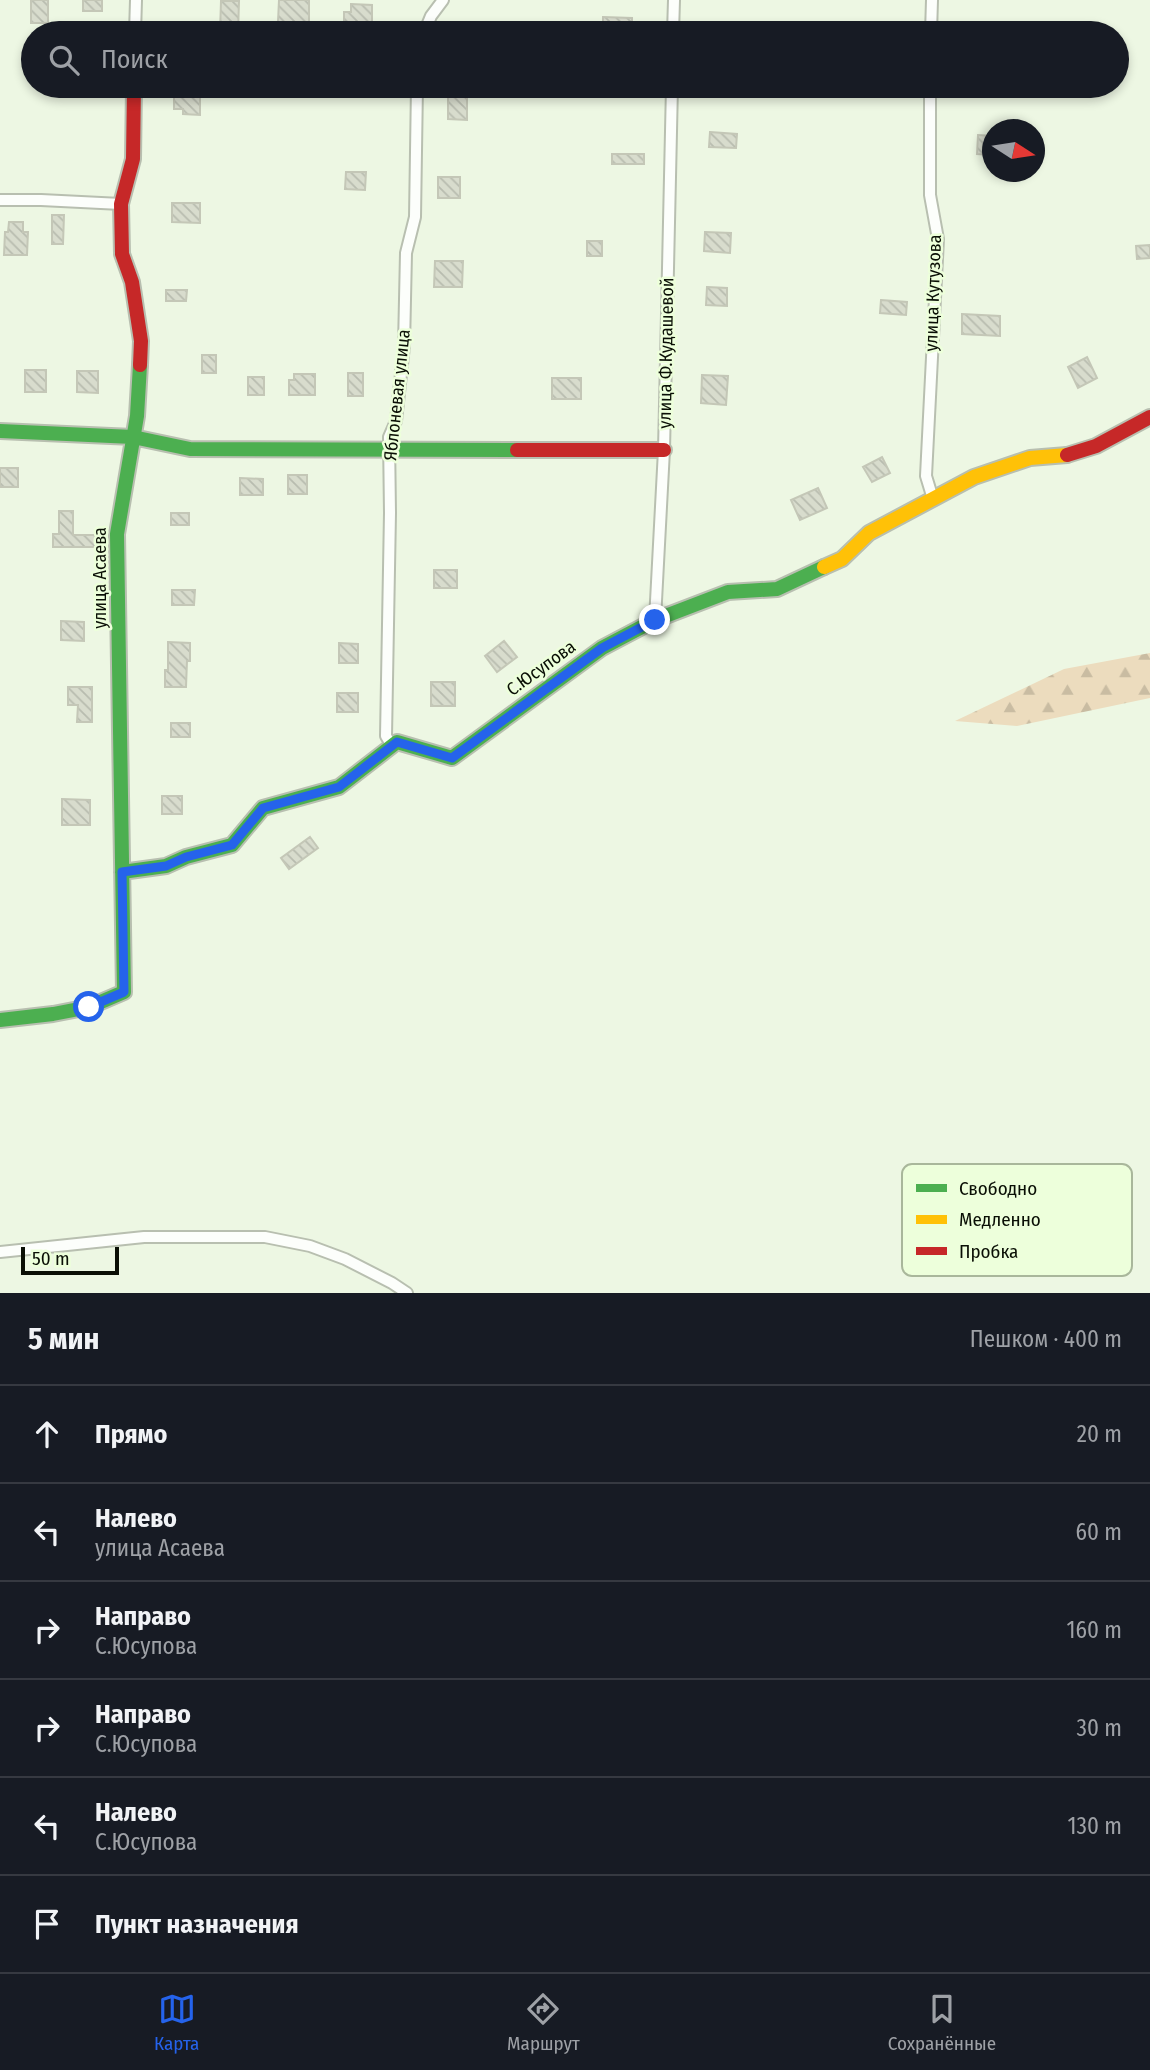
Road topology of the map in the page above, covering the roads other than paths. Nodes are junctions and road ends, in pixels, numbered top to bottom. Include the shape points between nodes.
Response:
1 (136, 0) edge
2 (443, 0) edge
3 (674, 0) edge
4 (932, 0) edge
5 (135, 21) edge
6 (429, 21) edge
7 (673, 21) edge
8 (931, 21) edge
9 (134, 98) edge
10 (417, 98) edge
11 (672, 98) edge
12 (930, 98) edge
13 (0, 200) edge
14 (121, 204) junction
15 (1150, 417) edge
16 (0, 431) edge
17 (133, 437) junction
18 (389, 450) junction
19 (664, 450) junction
20 (933, 499) junction
21 (655, 620) junction
22 (392, 746) junction
23 (122, 872) junction
24 (0, 1020) edge
25 (0, 1252) edge
26 (407, 1293) edge

1 - 5 street
2 - 6 street
3 - 7 street
4 - 8 street
9 - 14 street, улица Асаева via 133,159
10 - 18 street, Яблоневая улица via 415,217 406,253 404,346
11 - 19 street, улица Ф.Кудашевой
12 - 20 street, улица Кутузова via 930,195 938,239 926,476
13 - 14 street
14 - 17 street, улица Асаева via 122,254 132,282 141,341
15 - 20 street, С.Юсупова via 1096,446 1030,458 974,477
16 - 17 street
17 - 18 street via 190,449
17 - 23 street, улица Асаева via 117,534
18 - 19 street
18 - 22 street, Яблоневая улица via 386,736
19 - 21 street, улица Ф.Кудашевой
20 - 21 street, С.Юсупова via 869,533 842,559 777,590 728,592
21 - 22 street, С.Юсупова via 602,648 452,758 397,742
22 - 23 street via 339,787 263,808 232,845 166,866
23 - 24 street, улица Асаева via 124,992 89,1007
25 - 26 street via 144,1237 265,1237 345,1259

